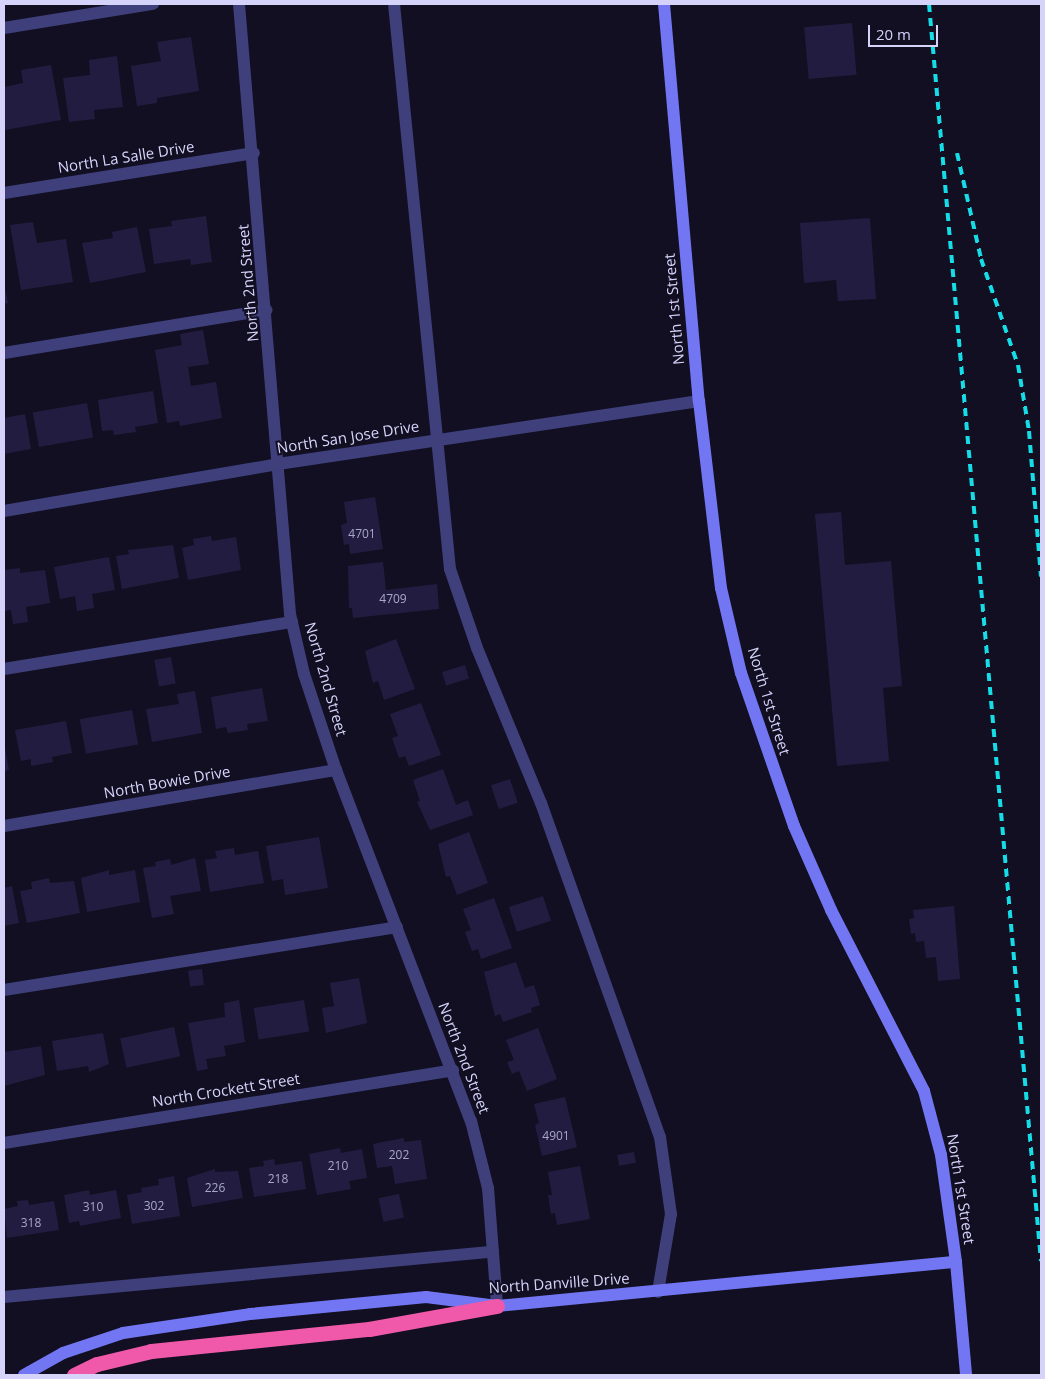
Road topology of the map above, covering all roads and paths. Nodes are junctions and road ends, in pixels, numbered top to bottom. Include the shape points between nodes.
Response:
1 (153, 4) edge
2 (239, 4) edge
3 (394, 4) edge
4 (664, 4) edge
5 (4, 28) edge
6 (254, 153) junction
7 (4, 194) edge
8 (266, 310) junction
9 (4, 353) edge
10 (699, 401) junction
11 (436, 440) junction
12 (278, 464) junction
13 (4, 511) edge
14 (292, 622) junction
15 (4, 669) edge
16 (336, 770) junction
17 (4, 826) edge
18 (397, 927) junction
19 (4, 990) edge
20 (453, 1070) junction
21 (4, 1143) edge
22 (493, 1252) junction
23 (956, 1262) junction
24 (658, 1292) junction
25 (4, 1298) edge
26 (497, 1306) junction
27 (24, 1375) edge
28 (74, 1375) edge
29 (966, 1375) edge

1 - 5 street
2 - 6 street, North 2nd Street
3 - 11 street
4 - 10 main road, North 1st Street
6 - 7 street, North La Salle Drive
6 - 8 street, North 2nd Street
8 - 9 street
8 - 12 street, North 2nd Street
10 - 11 street, North San Jose Drive
10 - 23 main road, North 1st Street via 720,588 741,674 794,826 831,910 924,1091 941,1155
11 - 12 street, North San Jose Drive
11 - 24 street via 450,570 476,648 541,803 660,1137 671,1214
12 - 13 street, North San Jose Drive
12 - 14 street, North 2nd Street
14 - 15 street
14 - 16 street, North 2nd Street via 304,674
16 - 17 street, North Bowie Drive
16 - 18 street, North 2nd Street
18 - 19 street
18 - 20 street, North 2nd Street
20 - 21 street, North Crockett Street
20 - 22 street, North 2nd Street via 471,1121 488,1188
22 - 25 street
22 - 26 street, North 2nd Street
23 - 24 main road, North Danville Drive
23 - 29 main road, North 1st Street
24 - 26 main road, North Danville Drive
26 - 27 main road, North Danville Drive via 426,1297 161,1325 123,1333 63,1353
26 - 28 highway via 369,1329 151,1351 98,1364

